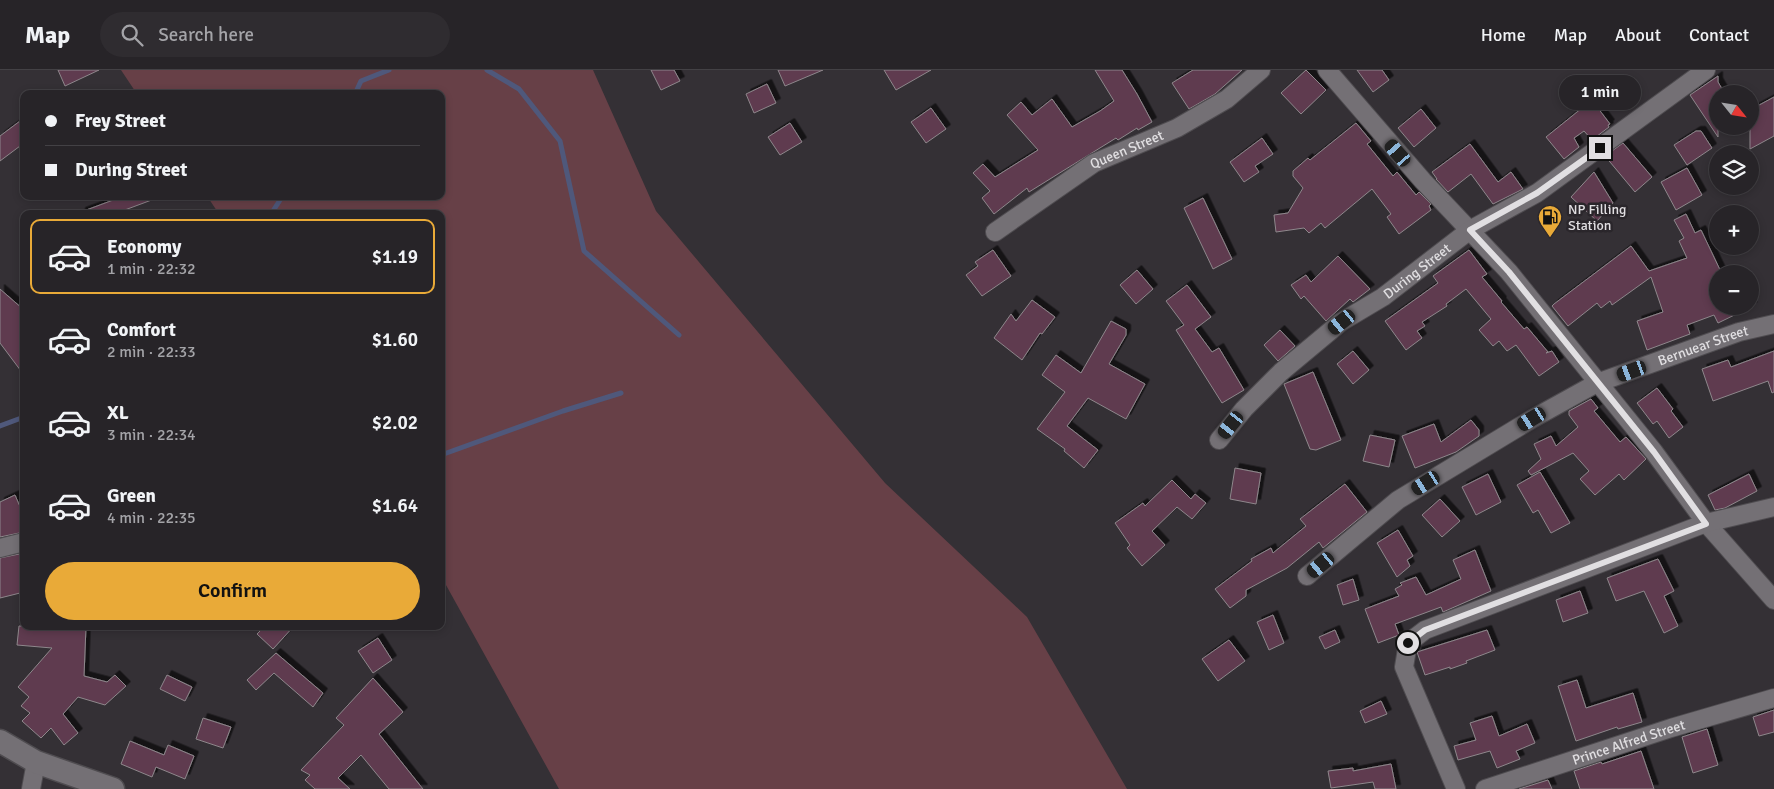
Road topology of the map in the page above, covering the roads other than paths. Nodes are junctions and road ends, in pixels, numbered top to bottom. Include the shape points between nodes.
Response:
1 (1262, 70) edge
2 (1327, 70) edge
3 (1706, 70) edge
4 (1470, 230) junction
5 (995, 232) dead end
6 (1774, 324) edge
7 (1597, 383) junction
8 (1219, 440) dead end
9 (1774, 507) edge
10 (1706, 524) junction
11 (20, 543) edge
12 (0, 548) edge
13 (1307, 576) dead end
14 (1774, 600) edge
15 (1774, 698) edge
16 (0, 741) edge
17 (36, 762) junction
18 (31, 789) edge
19 (113, 789) edge
20 (1456, 789) edge
21 (1485, 789) edge

1 - 5 street, Queen Street via 1226,98 1177,128 1094,163
2 - 4 street
3 - 4 street, During Street via 1537,193
4 - 7 street via 1509,272
4 - 8 street, During Street via 1342,322 1281,372
6 - 7 street, Bernuear Street via 1739,332
7 - 10 street via 1654,452
7 - 13 street, Bernuear Street via 1398,500
9 - 10 street
10 - 14 street
10 - 20 street via 1425,630 1408,643 1404,667
11 - 12 street
15 - 21 street, Prince Alfred Street
16 - 17 street
17 - 18 street
17 - 19 street

